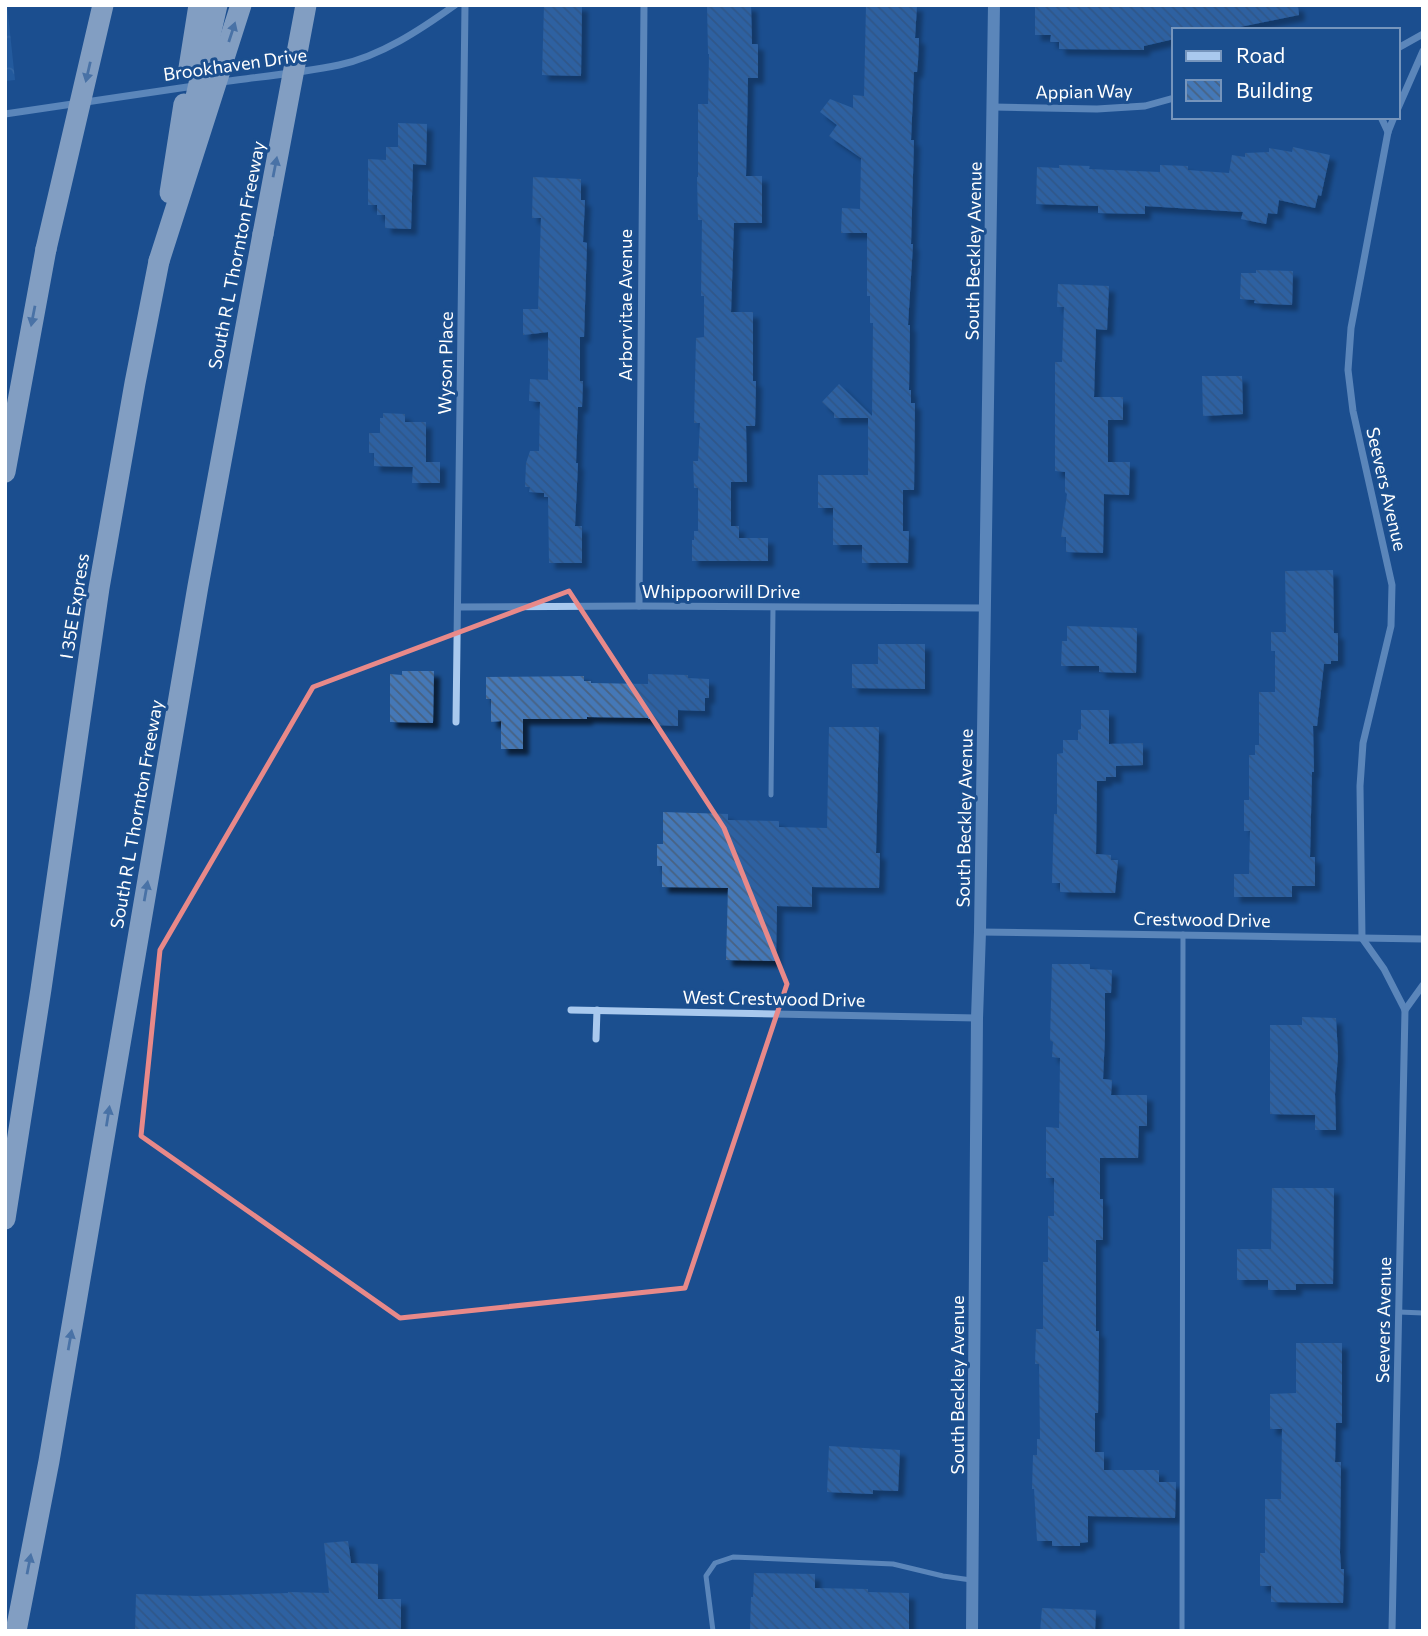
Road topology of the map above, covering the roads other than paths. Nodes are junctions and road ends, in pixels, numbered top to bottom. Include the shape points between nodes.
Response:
1 (103, 5) edge
2 (199, 5) edge
3 (217, 5) edge
4 (241, 5) edge
5 (306, 5) edge
6 (455, 5) edge
7 (465, 5) edge
8 (644, 5) edge
9 (994, 5) edge
10 (1423, 34) edge
11 (1400, 47) edge
12 (1423, 51) edge
13 (1172, 99) edge
14 (1400, 103) edge
15 (993, 107) junction
16 (5, 114) edge
17 (1382, 119) edge
18 (1393, 119) edge
19 (1388, 132) junction
20 (159, 261) junction
21 (5, 472) edge
22 (639, 606) junction
23 (458, 607) junction
24 (773, 607) junction
25 (985, 608) junction
26 (456, 722) dead end
27 (772, 794) dead end
28 (980, 932) junction
29 (1183, 934) junction
30 (1362, 938) junction
31 (1423, 939) edge
32 (1423, 985) edge
33 (571, 1010) dead end
34 (597, 1010) junction
35 (1405, 1010) junction
36 (977, 1018) junction
37 (596, 1040) dead end
38 (5, 1219) edge
39 (1399, 1312) junction
40 (1423, 1313) edge
41 (973, 1580) junction
42 (16, 1631) edge
43 (713, 1631) edge
44 (972, 1631) edge
45 (1182, 1631) edge
46 (1392, 1631) edge

1 -> 21 highway, bridge via 46,249
2 - 20 highway, bridge
3 - 20 highway, I 35E Express, bridge
20 -> 4 highway, bridge
42 -> 5 highway, South R L Thornton Freeway, bridge via 198,586
6 - 16 street, Brookhaven Drive via 374,54 341,65
7 - 23 street, Wyson Place
8 - 22 street, Arborvitae Avenue
9 - 15 street, South Beckley Avenue
10 - 11 street
12 - 14 street
13 - 15 street, Appian Way via 1145,106 1097,109
15 - 25 street, South Beckley Avenue
17 - 19 street
18 - 19 street, Seevers Avenue
19 - 30 street, Seevers Avenue via 1351,328 1348,370 1392,585 1391,626 1363,743
20 - 38 highway, I 35E Express via 99,589
22 - 23 street, Whippoorwill Drive
22 - 24 street, Whippoorwill Drive
23 - 26 street, Wyson Place
24 - 25 street, Whippoorwill Drive
24 - 27 lane
25 - 28 street, South Beckley Avenue
28 - 29 street, Crestwood Drive
28 - 36 street, South Beckley Avenue
29 - 30 street, Crestwood Drive
29 - 45 lane
30 - 31 street, Crestwood Drive
30 - 35 street, Seevers Avenue
32 - 35 street
33 - 34 street, West Crestwood Drive
34 - 36 street, West Crestwood Drive
34 - 37 street
35 - 39 street, Seevers Avenue
36 - 41 street, South Beckley Avenue
39 - 40 lane
39 - 46 street, Seevers Avenue
41 - 43 lane via 893,1564 733,1557 715,1563 706,1576
41 - 44 street, South Beckley Avenue

